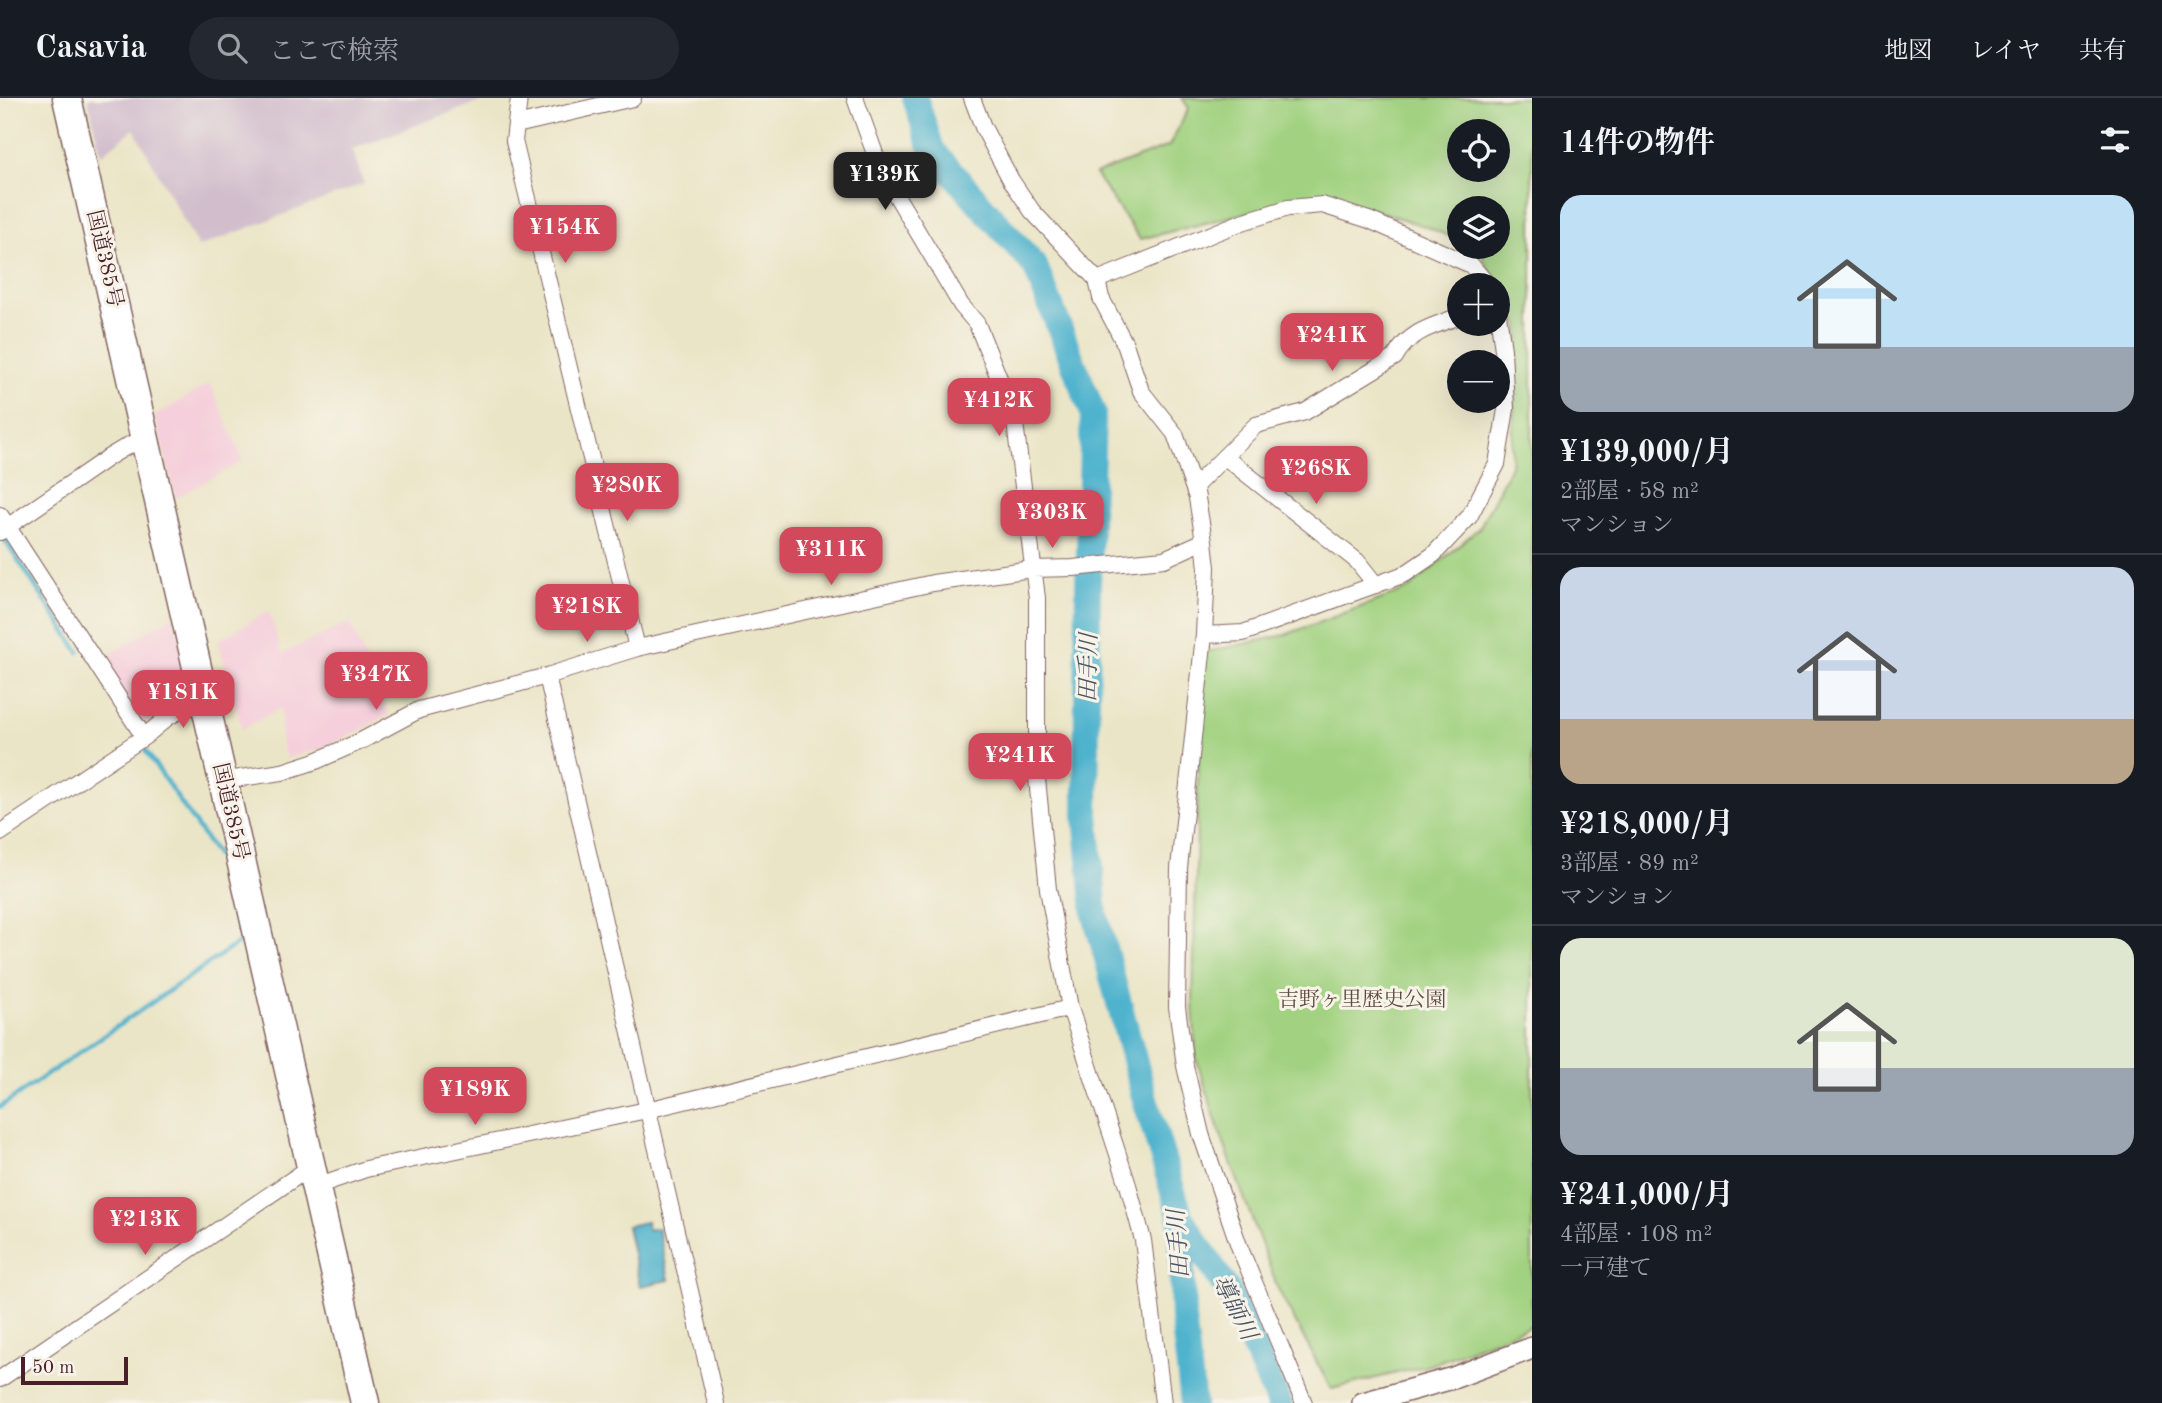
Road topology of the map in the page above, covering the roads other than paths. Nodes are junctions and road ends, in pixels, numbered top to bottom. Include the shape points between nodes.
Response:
1 (67, 98) edge
2 (519, 98) edge
3 (634, 98) edge
4 (855, 98) edge
5 (972, 98) edge
6 (516, 125) junction
7 (1478, 273) edge
8 (1097, 280) junction
9 (1447, 321) edge
10 (1501, 336) edge
11 (146, 442) junction
12 (1225, 457) junction
13 (1196, 495) junction
14 (3, 524) edge
15 (1204, 541) junction
16 (1032, 569) junction
17 (1376, 585) junction
18 (1204, 635) junction
19 (637, 648) junction
20 (547, 676) junction
21 (204, 698) junction
22 (144, 737) junction
23 (225, 786) junction
24 (0, 834) edge
25 (1070, 1009) junction
26 (647, 1110) junction
27 (314, 1176) junction
28 (1532, 1348) edge
29 (0, 1379) edge
30 (365, 1403) edge
31 (716, 1403) edge
32 (1163, 1403) edge
33 (1304, 1403) edge
34 (1363, 1403) edge

1 - 11 highway, 国道385号
2 - 6 street
3 - 6 street
4 - 16 street via 880,168 977,324 1014,415
5 - 8 street via 1011,180 1032,211
6 - 19 street via 514,141
7 - 8 street via 1471,265 1369,220 1322,205 1289,208 1242,222
8 - 13 street via 1141,391 1175,434
9 - 12 street via 1402,343 1395,357 1305,412 1256,425
10 - 17 street via 1506,410 1497,464 1469,517 1433,555 1405,574
11 - 14 street via 108,457
11 - 21 highway, 国道385号
12 - 13 street via 1195,486
12 - 17 street via 1357,561
13 - 15 street
14 - 22 street
15 - 16 street via 1164,559
15 - 18 street
16 - 19 street via 933,583
16 - 25 street via 1039,673 1037,779 1048,888
17 - 18 street via 1242,633
18 - 33 street via 1179,868 1178,1007 1185,1066 1230,1223
19 - 20 street
20 - 23 street via 419,710 316,761 234,779
20 - 26 street
21 - 22 street via 167,717
21 - 23 highway, 国道385号
22 - 24 street
23 - 27 highway, 国道385号
25 - 26 street
25 - 32 street via 1143,1240
26 - 27 street
26 - 31 street
27 - 29 street
27 - 30 highway, 国道385号
28 - 34 street via 1453,1378

